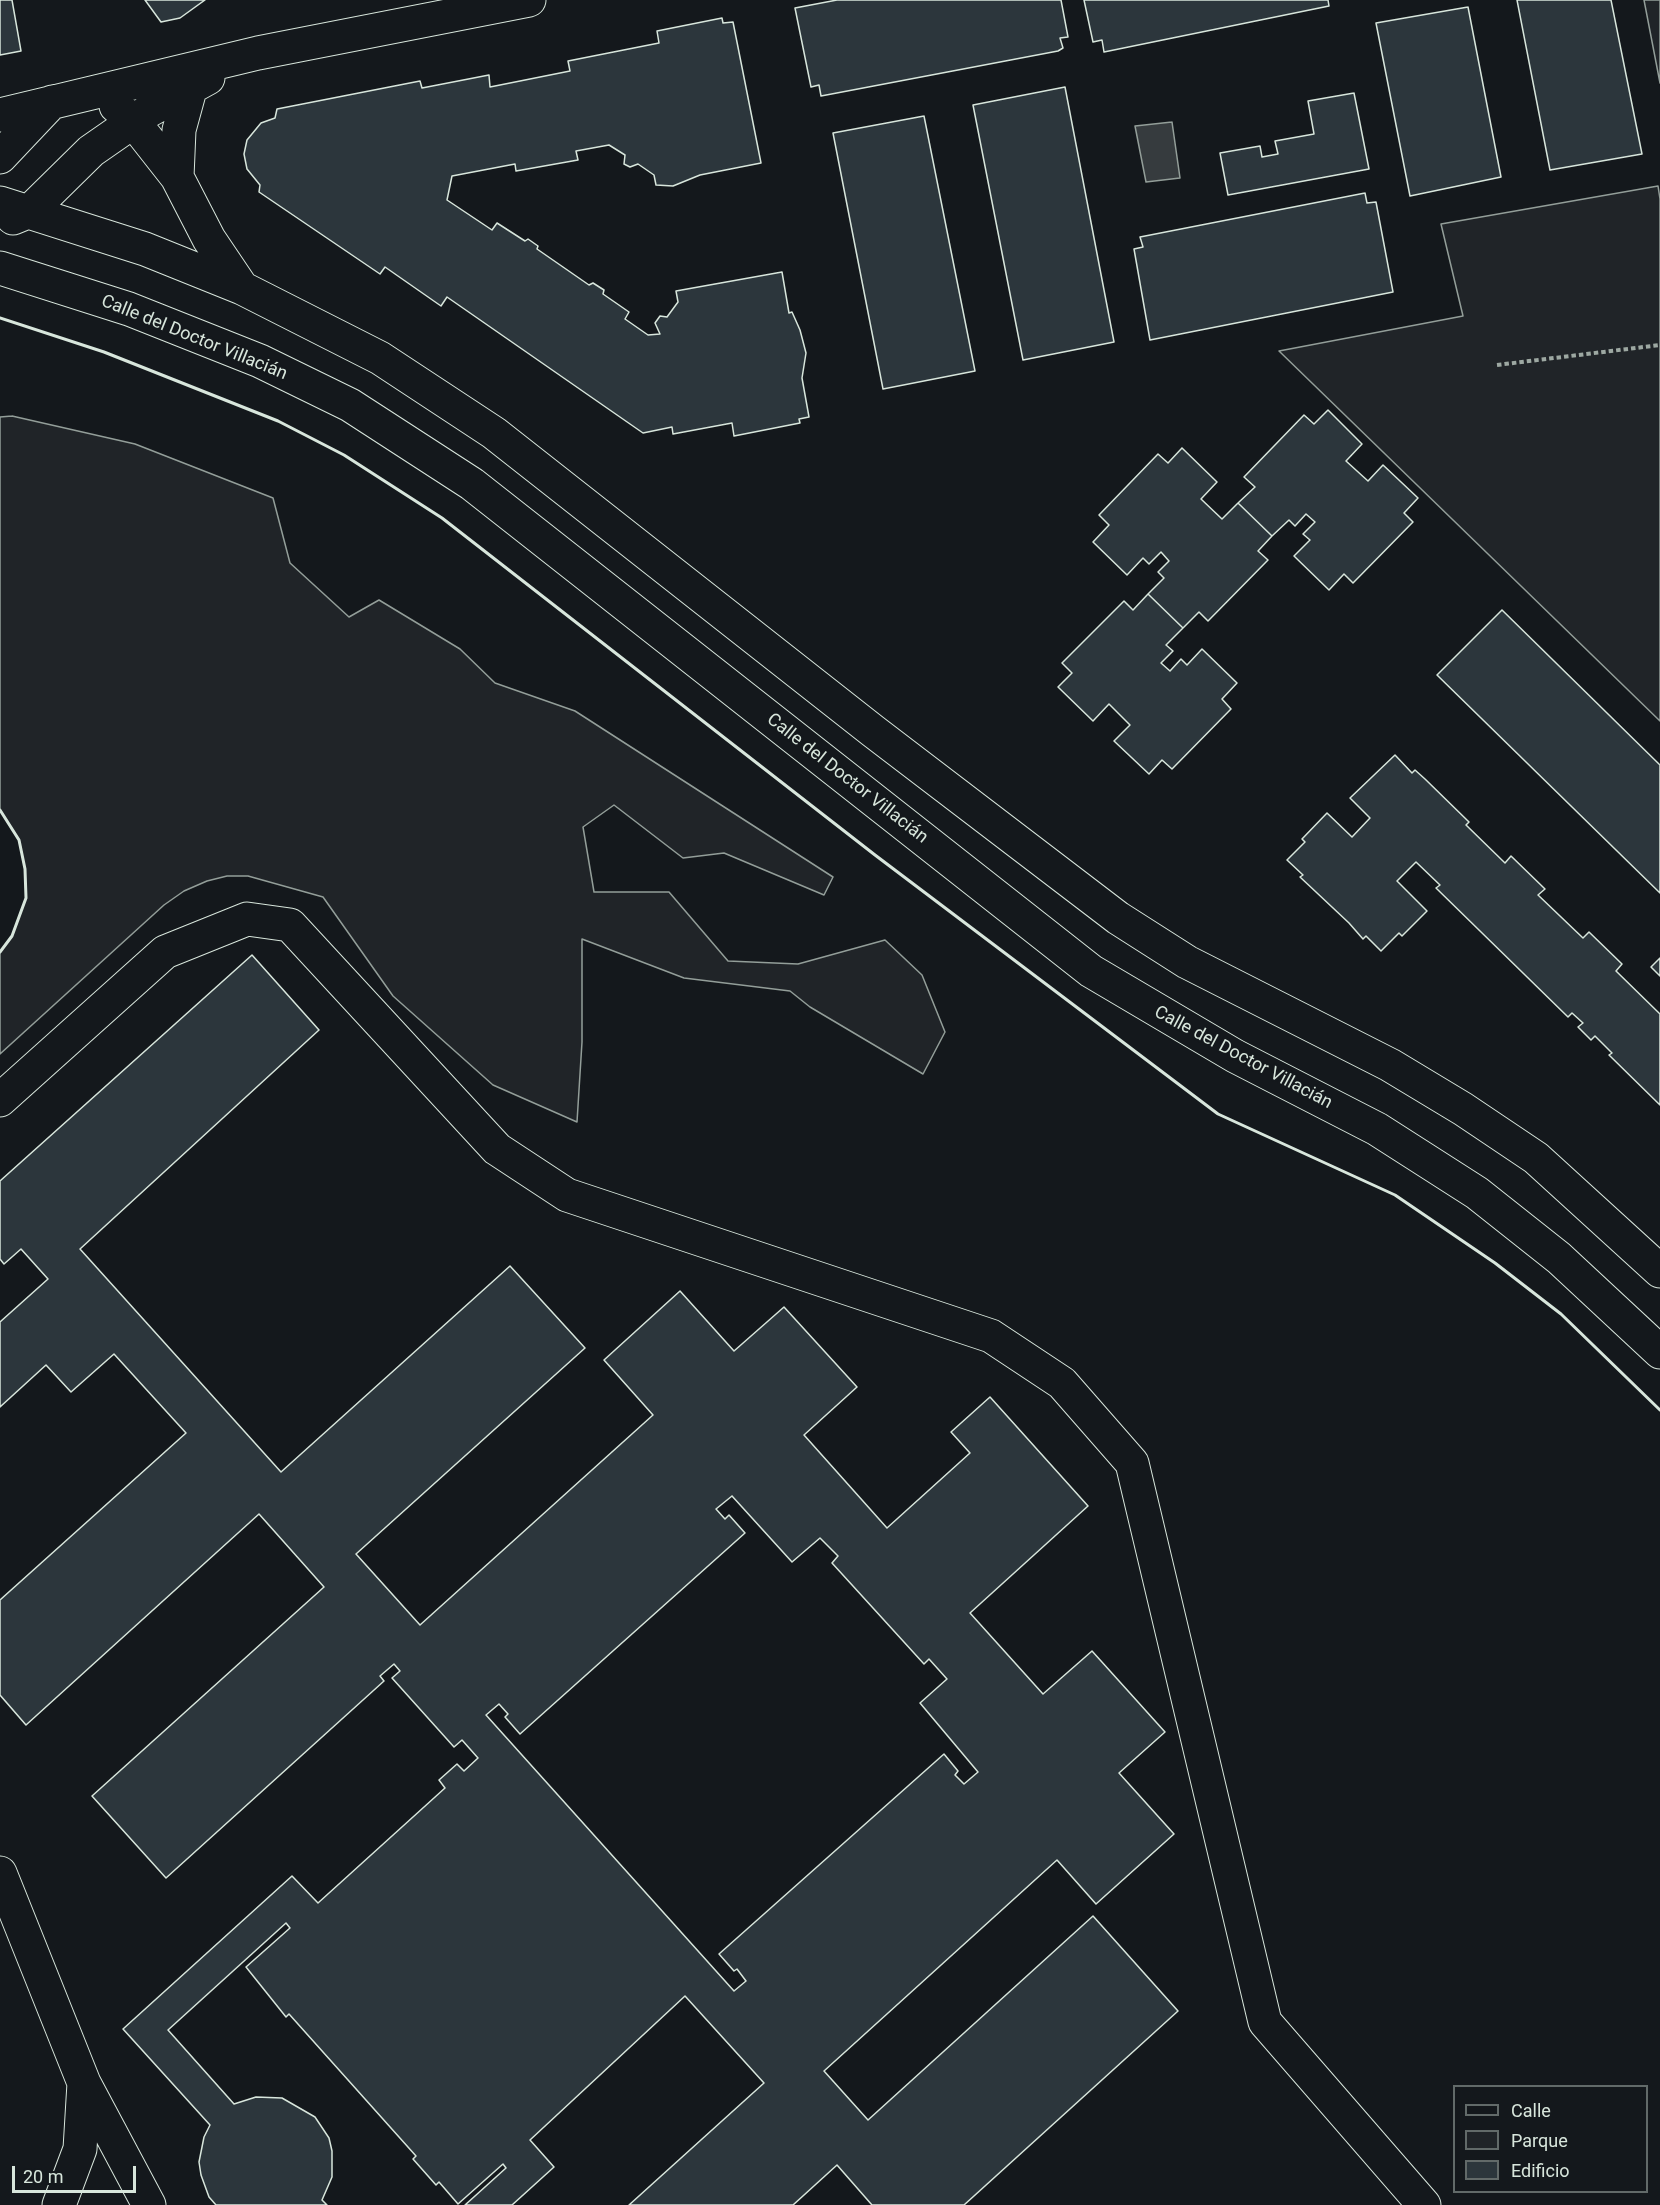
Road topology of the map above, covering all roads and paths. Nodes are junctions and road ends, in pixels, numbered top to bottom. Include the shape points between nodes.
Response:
1 (529, 0) edge
2 (258, 53) junction
3 (191, 86) junction
4 (97, 91) junction
5 (52, 102) junction
6 (0, 115) edge
7 (133, 121) junction
8 (0, 158) edge
9 (177, 177) junction
10 (15, 207) edge
11 (0, 223) edge
12 (0, 243) edge
13 (11, 272) edge
14 (242, 288) junction
15 (1660, 345) edge
16 (1497, 365) dead end
17 (0, 1100) edge
18 (1660, 1271) edge
19 (1660, 1352) edge
20 (0, 1873) edge
21 (84, 2083) junction
22 (59, 2205) edge
23 (149, 2205) edge
24 (1424, 2205) edge

1 - 2 street
2 - 3 street
2 - 4 street
3 - 7 street
3 - 9 street via 179,130
4 - 5 street
4 - 7 street
5 - 6 street
5 - 8 street
7 - 9 street
7 - 10 street
9 - 14 street via 209,240
10 - 11 street
10 - 14 street via 145,249
12 - 13 street
13 - 19 street, Calle del Doctor Villacián via 129,309 260,360 350,405 462,478 1090,971 1235,1056 1377,1129 1477,1193 1559,1258
14 - 18 street via 380,358 494,433 1118,918 1187,962 1390,1065 1463,1109 1536,1158
15 - 16 path
17 - 24 street via 165,952 247,919 290,925 497,1149 567,1196 991,1336 1062,1383 1132,1463 1265,2022
20 - 21 street
21 - 22 street via 81,2149
21 - 23 street

